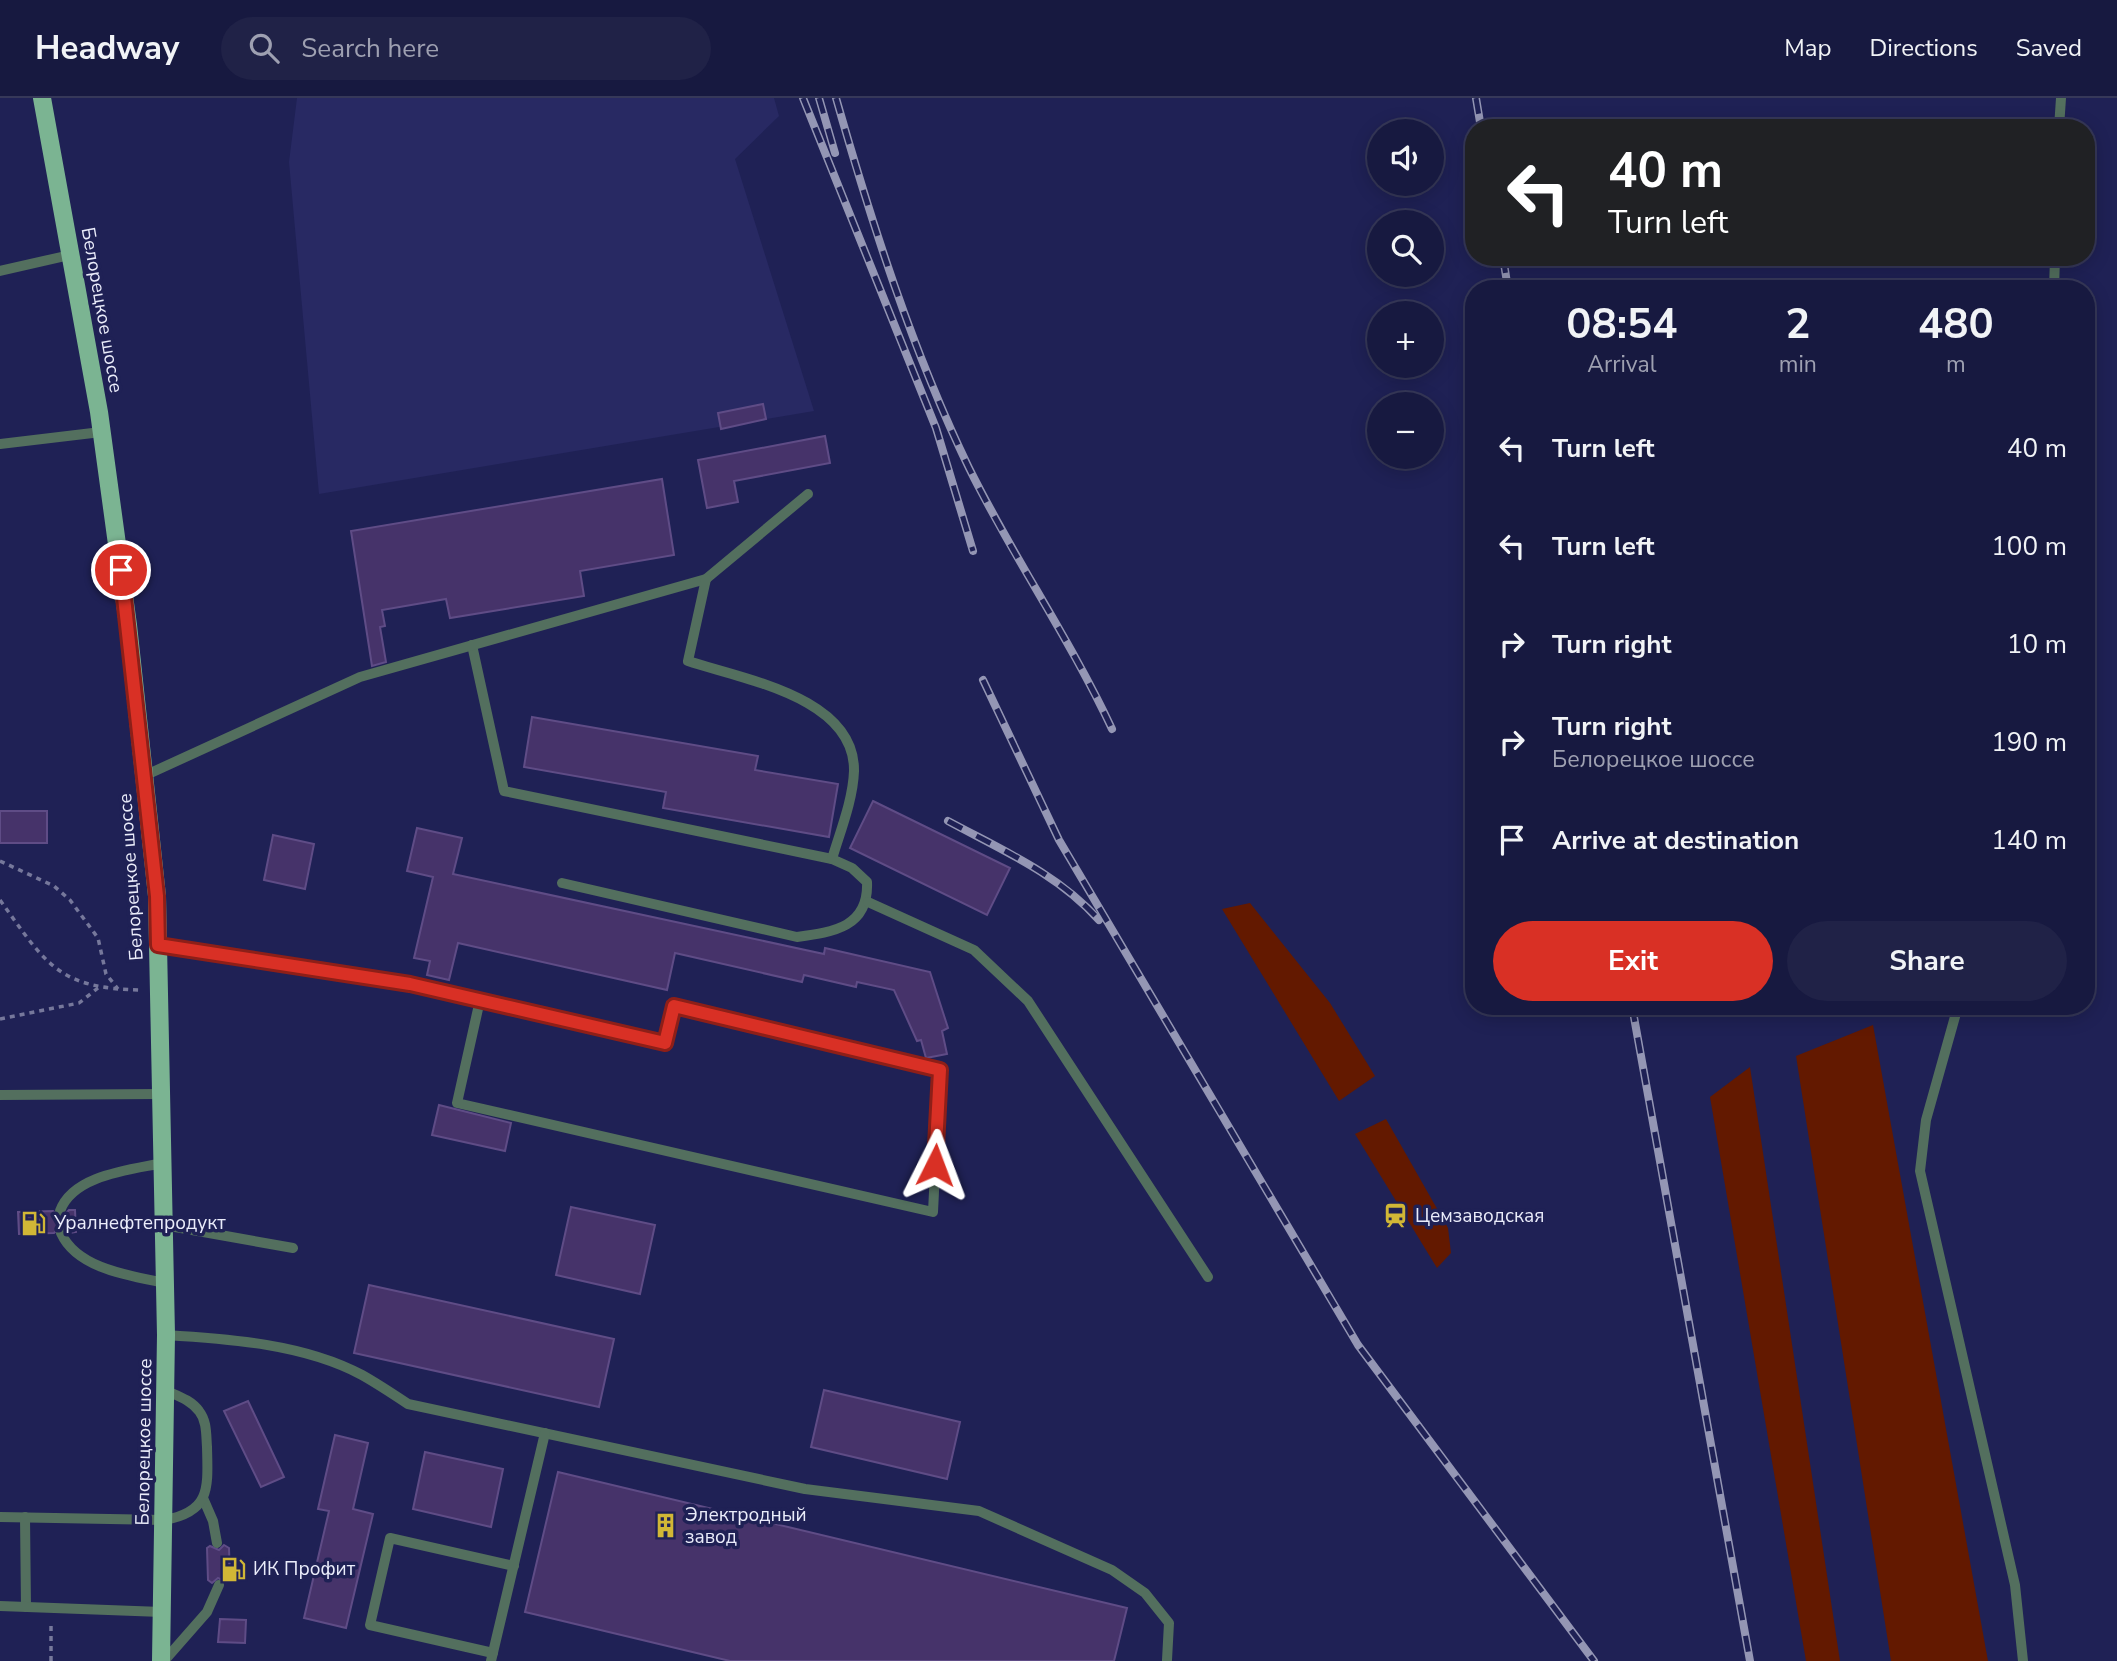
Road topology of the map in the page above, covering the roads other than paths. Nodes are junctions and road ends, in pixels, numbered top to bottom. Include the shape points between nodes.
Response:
1 (42, 98) edge
2 (2061, 98) edge
3 (2060, 119) edge
4 (70, 255) junction
5 (0, 271) edge
6 (102, 432) junction
7 (0, 444) edge
8 (808, 494) dead end
9 (706, 579) junction
10 (472, 645) junction
11 (144, 776) junction
12 (832, 859) junction
13 (562, 883) dead end
14 (868, 902) junction
15 (158, 945) junction
16 (480, 1000) junction
17 (1955, 1015) edge
18 (161, 1094) junction
19 (0, 1095) edge
20 (163, 1163) junction
21 (60, 1210) dead end
22 (164, 1225) junction
23 (61, 1233) dead end
24 (293, 1248) dead end
25 (1208, 1277) dead end
26 (165, 1283) junction
27 (166, 1335) junction
28 (167, 1391) junction
29 (545, 1433) junction
30 (203, 1498) junction
31 (0, 1517) edge
32 (25, 1517) junction
33 (164, 1520) junction
34 (217, 1543) dead end
35 (514, 1566) junction
36 (219, 1585) dead end
37 (0, 1606) edge
38 (26, 1607) junction
39 (162, 1612) junction
40 (492, 1657) edge
41 (1167, 1660) edge
42 (163, 1661) edge
43 (2023, 1661) edge

1 - 4 main road, Белорецкое шоссе
2 - 3 lane
4 - 5 lane
4 - 6 main road, Белорецкое шоссе
6 - 7 lane
6 - 11 main road, Белорецкое шоссе
8 - 9 lane
9 - 10 lane
9 - 12 lane via 688,661 807,700 845,734 854,770
10 - 11 lane via 360,677
10 - 12 lane via 504,791
11 - 15 main road, Белорецкое шоссе
12 - 14 lane via 852,868 867,883
13 - 14 lane via 797,937 827,933 856,919
14 - 25 lane via 974,950 1028,1000
15 - 16 lane via 410,984
15 - 18 main road, Белорецкое шоссе
16 - 16 lane via 665,1043 674,1006 940,1070 933,1212 457,1103
17 - 43 lane via 1926,1120 1920,1171 2015,1586
18 - 19 lane
18 - 20 main road, Белорецкое шоссе
20 - 21 lane via 116,1173 75,1191
20 - 22 main road, Белорецкое шоссе
22 - 24 lane
22 - 26 main road, Белорецкое шоссе
23 - 26 lane via 75,1252 116,1273
26 - 27 main road, Белорецкое шоссе
27 - 28 main road, Белорецкое шоссе
27 - 29 lane via 280,1348 360,1374 408,1404
28 - 30 lane via 190,1401 206,1426 208,1482
28 - 33 main road, Белорецкое шоссе
29 - 35 lane
29 - 41 lane via 805,1489 979,1511 1112,1570 1145,1592 1169,1623
30 - 33 lane via 186,1516
30 - 34 lane
31 - 32 lane
32 - 33 lane
32 - 38 lane
33 - 39 main road, Белорецкое шоссе
35 - 40 lane
35 - 40 lane via 390,1538 370,1625
36 - 42 lane via 207,1612
37 - 38 lane
38 - 39 lane
39 - 42 main road, Белорецкое шоссе

